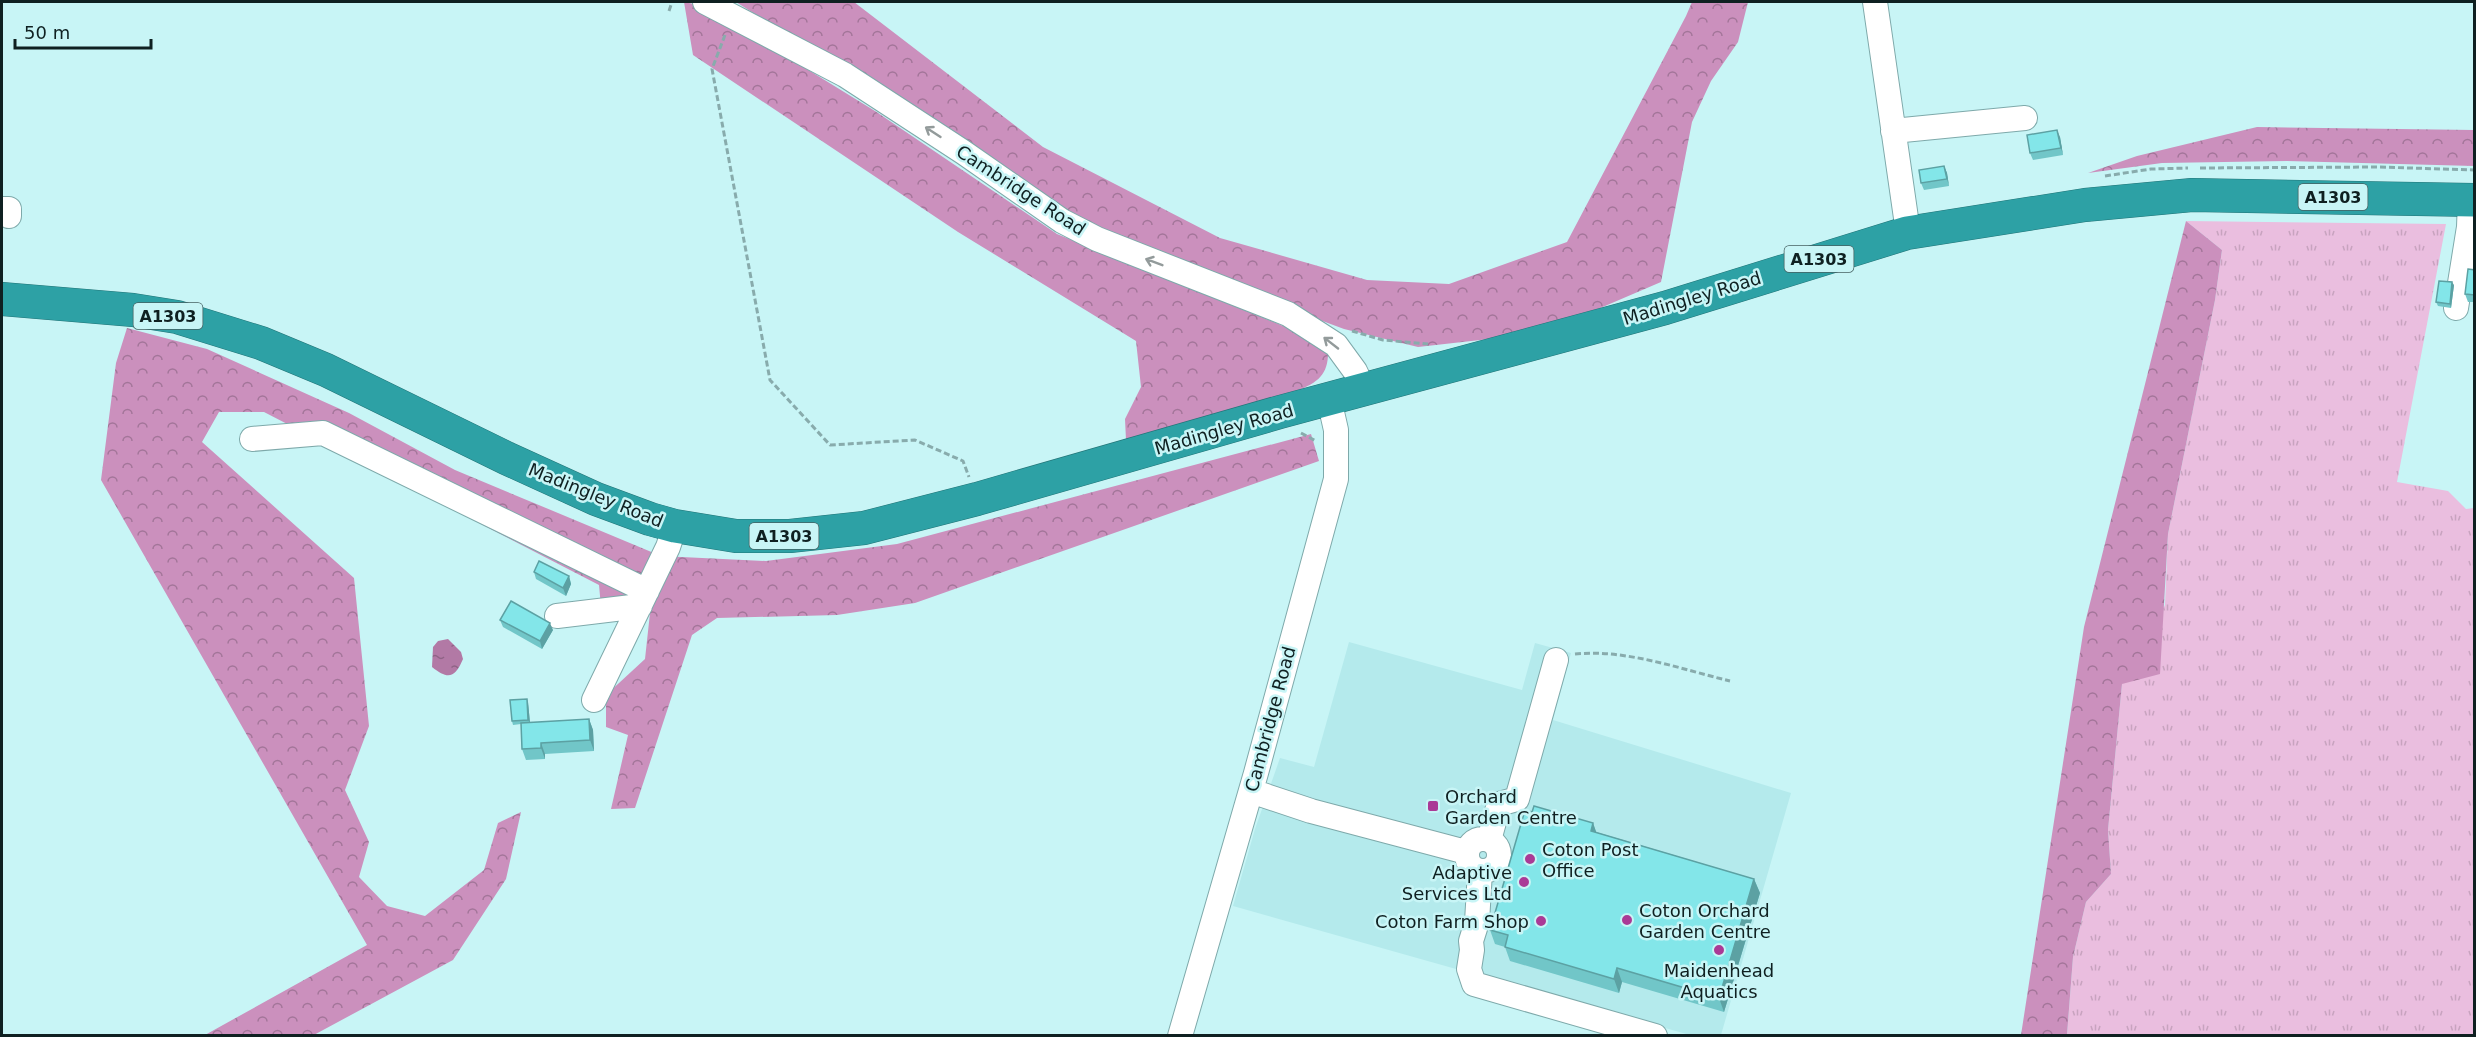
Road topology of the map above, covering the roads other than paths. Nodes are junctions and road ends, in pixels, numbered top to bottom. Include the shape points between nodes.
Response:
1 (705, 2) edge
2 (1875, 2) edge
3 (2025, 118) dead end
4 (1893, 131) junction
5 (2472, 200) edge
6 (1906, 233) junction
7 (2469, 268) edge
8 (2, 299) edge
9 (2456, 308) dead end
10 (1364, 390) junction
11 (1329, 399) junction
12 (252, 439) dead end
13 (675, 526) junction
14 (643, 598) junction
15 (557, 616) dead end
16 (1556, 660) road end
17 (594, 700) dead end
18 (1251, 791) junction
19 (1476, 853) junction
20 (1180, 1035) edge
21 (1655, 1035) edge

10 -> 1 street, Cambridge Road via 1336,345 1288,314 1097,239 1062,221 845,75
2 - 4 street
3 - 4 street
4 - 6 street
5 - 6 highway, Madingley Road / A1303 via 2192,195 2085,206
5 - 7 street
6 - 10 highway, Madingley Road / A1303 via 1665,308
7 - 9 street
8 - 13 highway, Madingley Road / A1303 via 177,317 261,343 596,499
10 - 11 highway, Madingley Road / A1303
11 - 13 highway, Madingley Road / A1303 via 864,528 790,536 736,536
11 - 18 street, Cambridge Road via 1336,430 1336,479
12 - 14 street via 323,433
13 - 14 street
14 - 15 street
14 - 17 street
16 - 19 street via 1517,799 1499,804
18 - 19 street via 1311,811 1359,806
18 - 20 street, Cambridge Road
19 - 21 street via 1477,922 1469,969 1474,984

